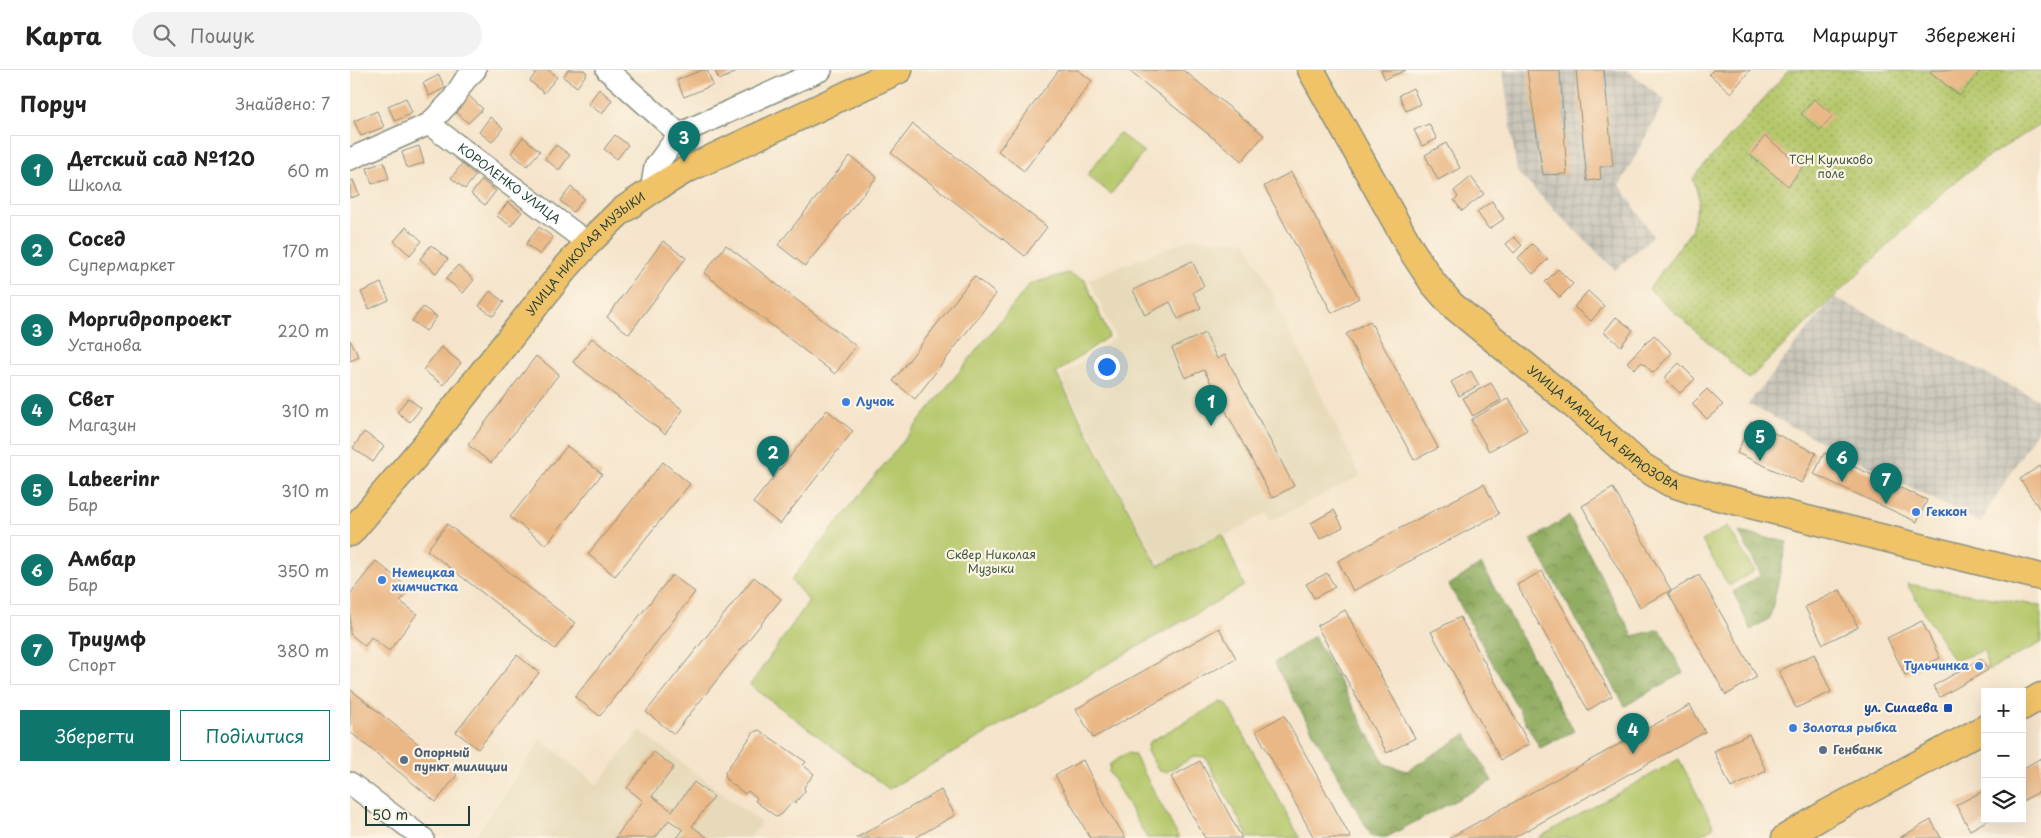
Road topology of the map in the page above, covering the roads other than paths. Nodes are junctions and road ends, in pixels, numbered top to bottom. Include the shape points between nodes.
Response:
1 (475, 70) edge
2 (607, 70) edge
3 (821, 70) edge
4 (899, 70) edge
5 (1320, 75) edge
6 (429, 124) junction
7 (679, 134) junction
8 (350, 159) edge
9 (651, 191) junction
10 (588, 243) junction
11 (350, 533) edge
12 (2041, 577) edge
13 (2041, 696) edge
14 (2026, 705) edge
15 (1981, 730) edge
16 (350, 783) edge
17 (423, 838) edge
18 (1785, 838) edge

1 - 6 street
2 - 7 street
3 - 7 street
4 - 9 main road, УЛИЦА НИКОЛАЯ МУЗЫКИ via 684,172
5 - 12 main road, УЛИЦА МАРШАЛА БИРЮЗОВА via 1412,251 1433,283 1452,305 1640,464 1670,483 1694,491
6 - 8 street
6 - 10 street, КОРОЛЕНКО УЛИЦА
7 - 9 street via 655,167
9 - 10 main road, УЛИЦА НИКОЛАЯ МУЗЫКИ via 620,212
10 - 11 main road, УЛИЦА НИКОЛАЯ МУЗЫКИ
13 - 14 main road
15 - 18 main road
16 - 17 street

